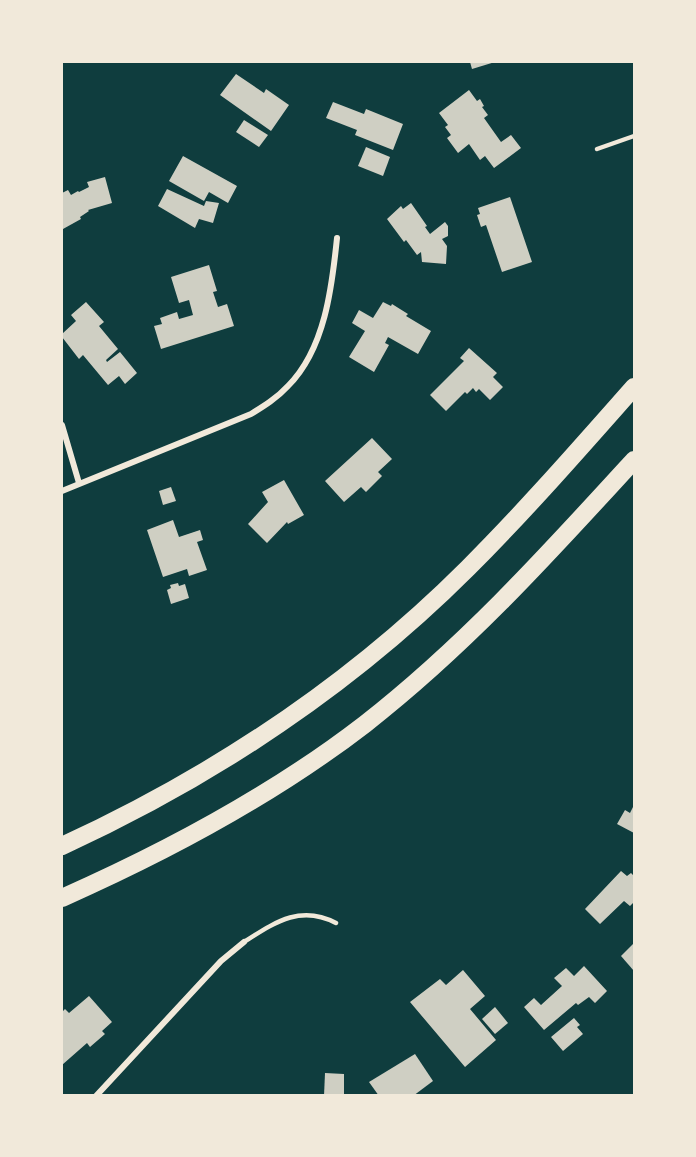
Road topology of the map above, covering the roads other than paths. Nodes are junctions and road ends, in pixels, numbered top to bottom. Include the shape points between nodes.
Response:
1 (634, 136) edge
2 (597, 148) dead end
3 (337, 238) dead end
4 (634, 387) edge
5 (62, 425) edge
6 (634, 460) edge
7 (80, 483) junction
8 (62, 491) edge
9 (62, 846) edge
10 (62, 898) edge
11 (336, 923) dead end
12 (244, 942) joint
13 (96, 1095) edge

1 - 2 lane
3 - 7 street via 332,285 320,333 290,385 251,414
4 - 9 highway via 468,568 362,663 306,707 239,751 167,794
5 - 7 street
6 - 10 highway via 493,611 364,724 306,765 190,836
7 - 8 street
11 - 12 lane via 313,914 285,918
12 - 13 street via 221,961

